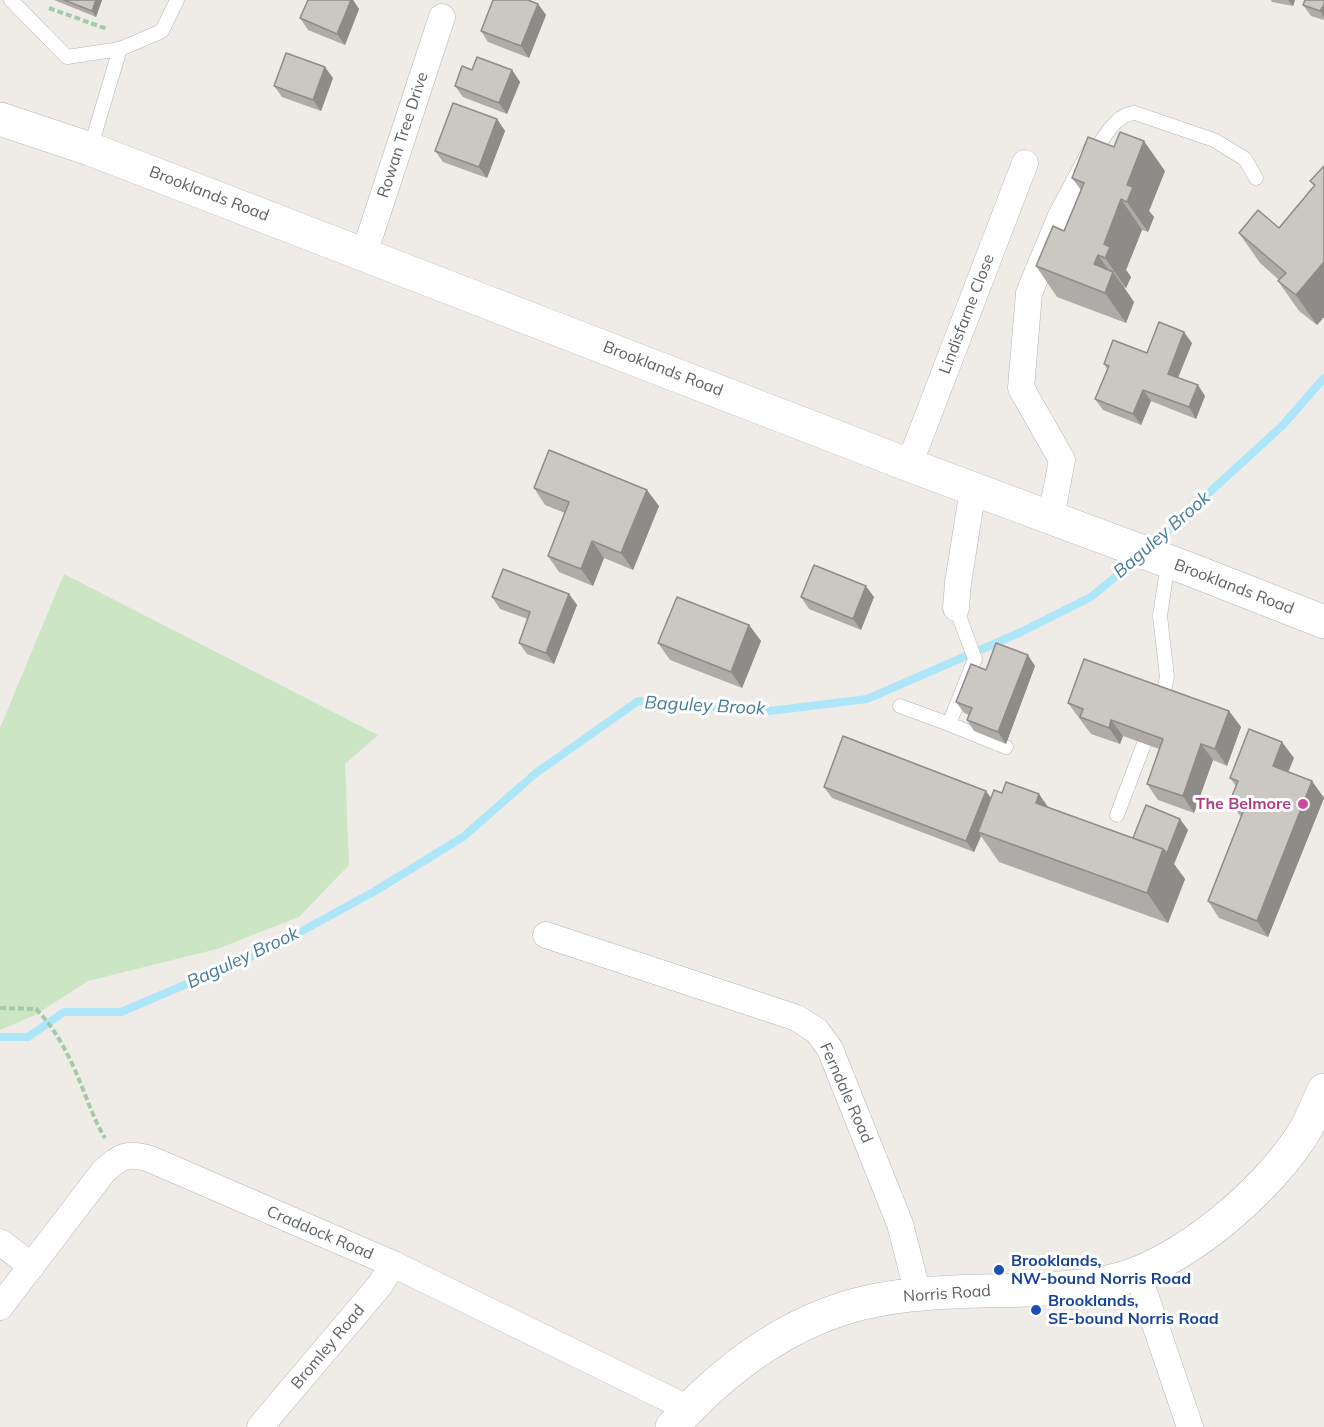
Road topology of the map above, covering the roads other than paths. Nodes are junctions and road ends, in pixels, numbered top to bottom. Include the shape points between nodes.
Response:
1 (11, 0) edge
2 (177, 0) edge
3 (442, 17) dead end
4 (120, 49) junction
5 (0, 119) edge
6 (90, 149) junction
7 (1096, 149) joint
8 (1024, 163) dead end
9 (1256, 178) dead end
10 (364, 254) junction
11 (909, 465) junction
12 (973, 489) junction
13 (1051, 517) junction
14 (1178, 565) junction
15 (956, 608) joint
16 (1324, 622) edge
17 (1162, 699) edge
18 (900, 706) dead end
19 (949, 724) junction
20 (1144, 744) edge
21 (1006, 747) dead end
22 (1117, 815) dead end
23 (546, 935) dead end
24 (1324, 1090) edge
25 (0, 1242) edge
26 (393, 1264) junction
27 (32, 1266) junction
28 (1138, 1274) junction
29 (918, 1294) junction
30 (0, 1307) edge
31 (680, 1418) edge
32 (260, 1427) edge
33 (1190, 1427) edge

1 - 4 lane via 67,57
2 - 4 lane via 162,31
3 - 10 street, Rowan Tree Drive
4 - 6 lane
5 - 6 street, Brooklands Road
6 - 10 street, Brooklands Road
7 - 9 lane via 1120,118 1135,113 1215,140 1245,159
7 - 13 street via 1061,216 1029,293 1021,387 1062,460
8 - 11 street, Lindisfarne Close
10 - 11 street, Brooklands Road
11 - 12 street, Brooklands Road
12 - 13 street, Brooklands Road
12 - 15 street
13 - 14 street, Brooklands Road
14 - 16 street, Brooklands Road
14 - 17 lane via 1160,616 1167,676
15 - 19 lane via 975,659
18 - 19 lane
19 - 21 lane
20 - 22 lane
23 - 29 street, Ferndale Road via 797,1018 817,1031 830,1049 850,1095 900,1224
24 - 28 street, Norris Road via 1306,1128 1247,1199 1216,1226
25 - 27 street
26 - 27 street, Craddock Road via 134,1155 118,1159 103,1172
26 - 31 street, Craddock Road
26 - 32 street, Bromley Road via 380,1285
27 - 30 street
28 - 29 street, Norris Road via 1067,1287
28 - 33 street
29 - 31 street, Norris Road via 863,1303 815,1319 766,1343

